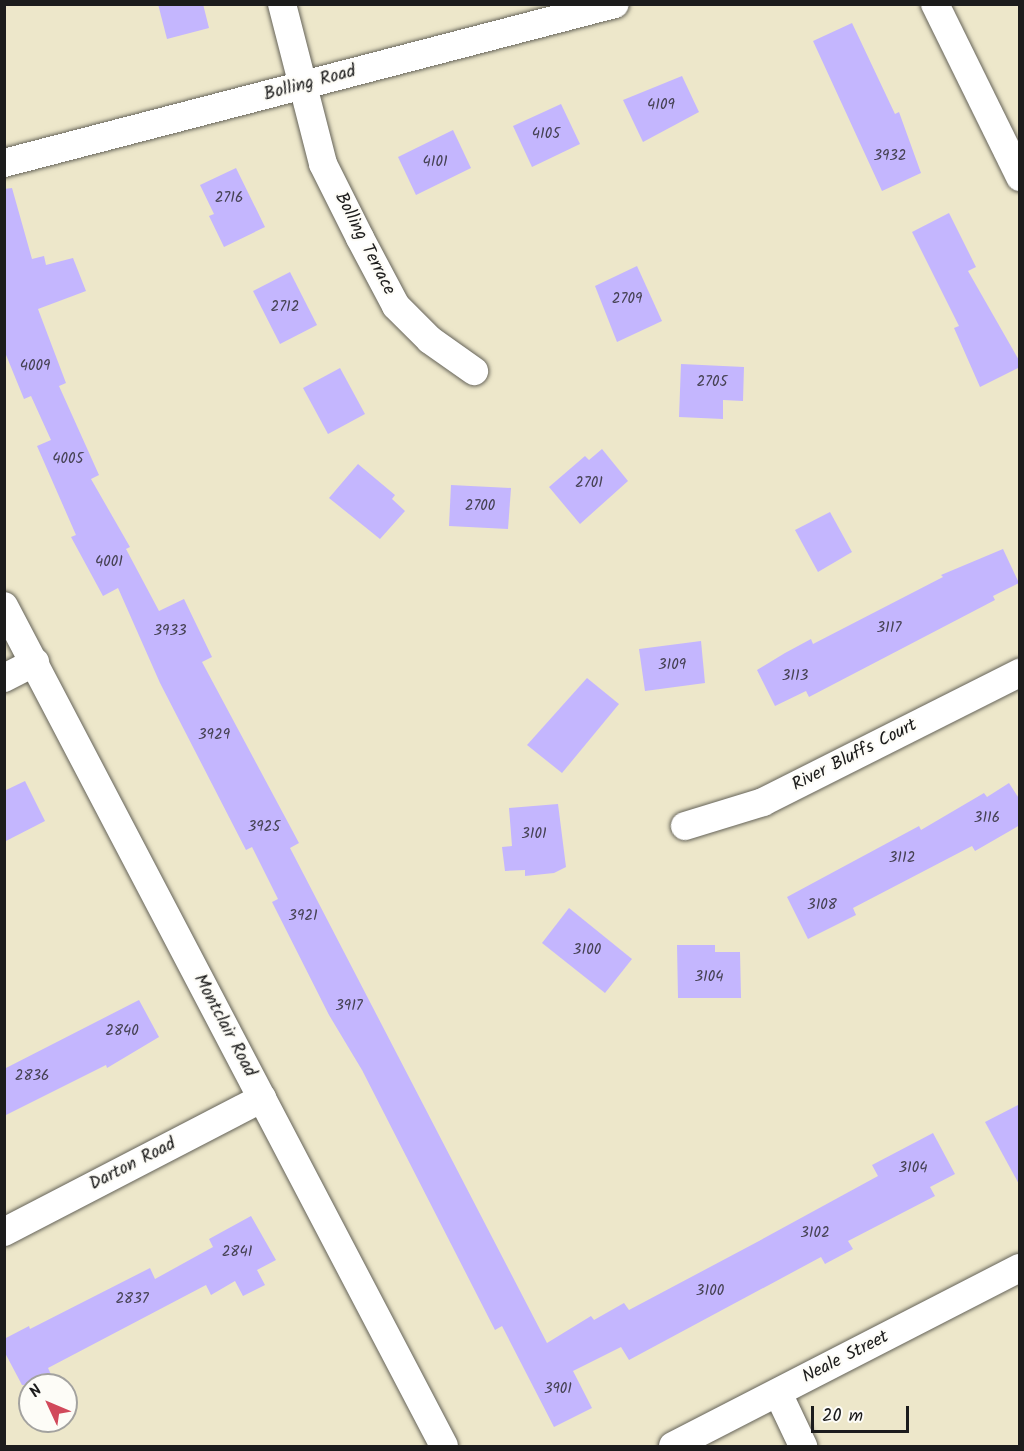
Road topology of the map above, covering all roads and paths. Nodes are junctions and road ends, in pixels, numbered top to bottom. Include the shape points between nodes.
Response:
1 (282, 4) edge
2 (615, 4) edge
3 (935, 4) edge
4 (303, 85) junction
5 (4, 163) edge
6 (1020, 177) edge
7 (474, 371) dead end
8 (4, 606) edge
9 (34, 662) junction
10 (1020, 673) edge
11 (4, 678) edge
12 (685, 826) dead end
13 (262, 1098) junction
14 (4, 1232) edge
15 (1020, 1268) edge
16 (778, 1393) junction
17 (444, 1446) edge
18 (672, 1446) edge
19 (803, 1446) edge

1 - 4 street, Bolling Terrace
2 - 4 street, Bolling Road
3 - 6 street
4 - 5 street, Bolling Road
4 - 7 street, Bolling Terrace via 323,164 396,306 430,340
8 - 9 street, Montclair Road
9 - 11 street
9 - 13 street, Montclair Road
10 - 12 street, River Bluffs Court via 763,802
13 - 14 street, Darton Road
13 - 17 street, Montclair Road
15 - 16 street, Neale Street
16 - 18 street, Neale Street
16 - 19 street

